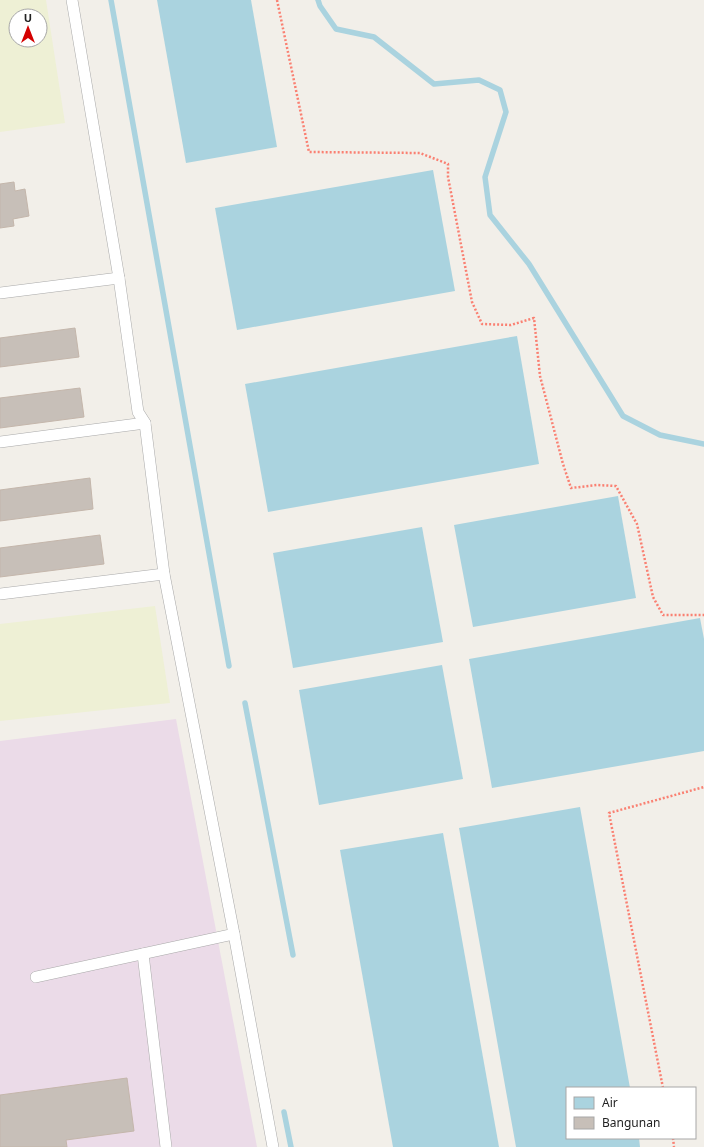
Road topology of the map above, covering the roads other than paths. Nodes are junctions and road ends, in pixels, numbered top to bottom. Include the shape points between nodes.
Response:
1 (72, 0) edge
2 (119, 278) junction
3 (0, 293) edge
4 (145, 423) junction
5 (0, 442) edge
6 (164, 574) junction
7 (0, 594) edge
8 (234, 934) junction
9 (143, 954) junction
10 (36, 977) dead end
11 (166, 1147) edge
12 (273, 1147) edge

1 - 2 lane
2 - 3 lane
2 - 4 lane via 138,412
4 - 5 lane
4 - 6 lane
6 - 7 lane
6 - 8 lane
8 - 9 lane
8 - 12 lane
9 - 10 lane
9 - 11 lane

